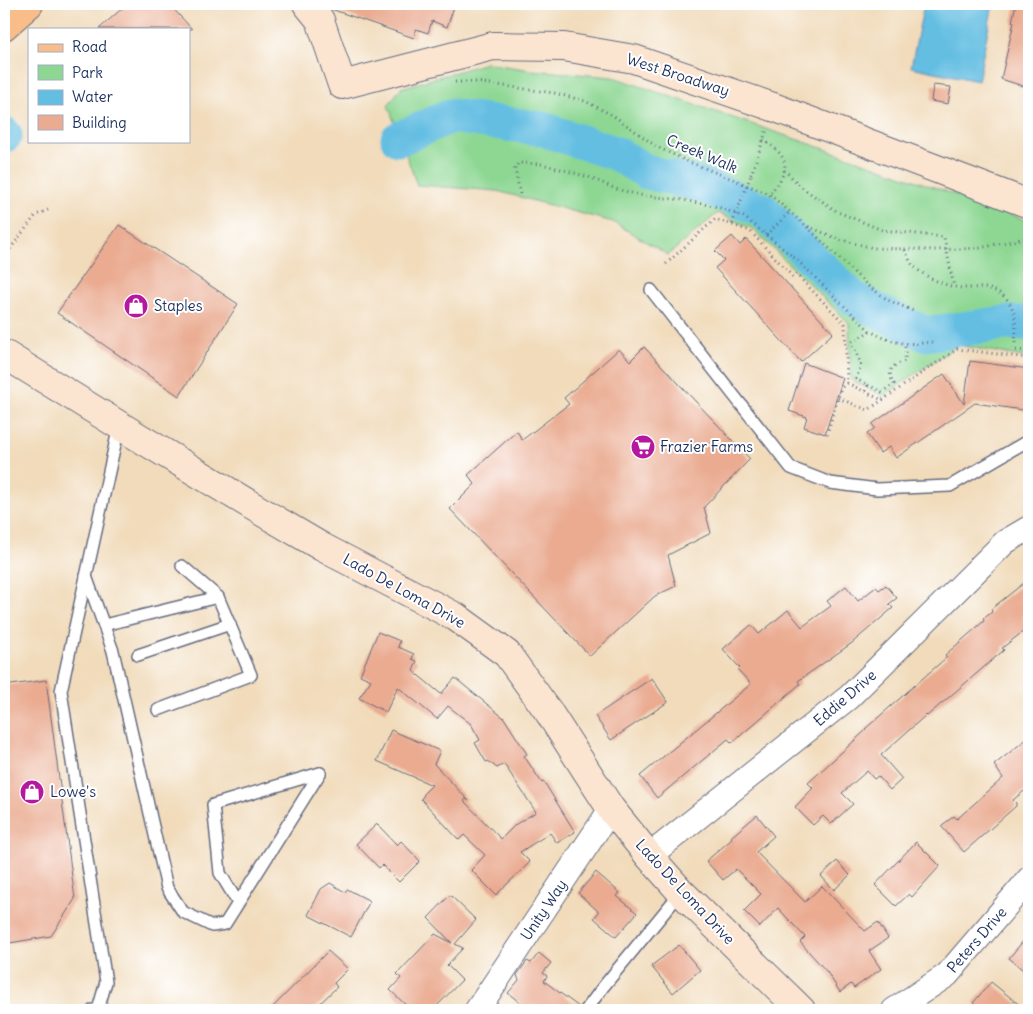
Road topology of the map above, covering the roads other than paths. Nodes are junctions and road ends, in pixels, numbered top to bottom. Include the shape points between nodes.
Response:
1 (29, 4) edge
2 (307, 4) edge
3 (4, 26) edge
4 (1029, 204) edge
5 (651, 290) dead end
6 (4, 354) edge
7 (120, 426) junction
8 (1029, 440) edge
9 (1029, 528) edge
10 (182, 566) dead end
11 (86, 576) junction
12 (218, 597) junction
13 (230, 624) junction
14 (104, 625) junction
15 (138, 655) dead end
16 (158, 710) dead end
17 (611, 810) junction
18 (649, 856) junction
19 (1029, 879) edge
20 (681, 892) junction
21 (238, 903) junction
22 (795, 1008) edge
23 (93, 1010) edge
24 (478, 1010) edge
25 (586, 1010) edge
26 (894, 1010) edge

1 - 3 main road
2 - 4 street, West Broadway via 320,20 342,85 493,46 564,47 634,59 776,108
5 - 8 lane via 791,468 830,483 877,489 950,486
6 - 7 street, Lado De Loma Drive
7 - 11 lane
7 - 17 street, Lado De Loma Drive via 322,547 456,617 507,654
9 - 18 street, Eddie Drive via 1005,542 849,698
10 - 12 lane
11 - 14 lane
11 - 23 lane via 61,691 106,982 98,1010
12 - 13 lane
12 - 14 lane
13 - 15 lane
13 - 16 lane via 251,675
14 - 21 lane via 113,651 167,888 183,912 212,926 225,924
17 - 18 street, Lado De Loma Drive
17 - 24 street, Unity Way
18 - 20 street, Lado De Loma Drive
19 - 26 street, Peters Drive via 947,975
20 - 22 street, Lado De Loma Drive
20 - 25 lane
21 - 21 lane via 248,887 320,773 214,805 220,872

